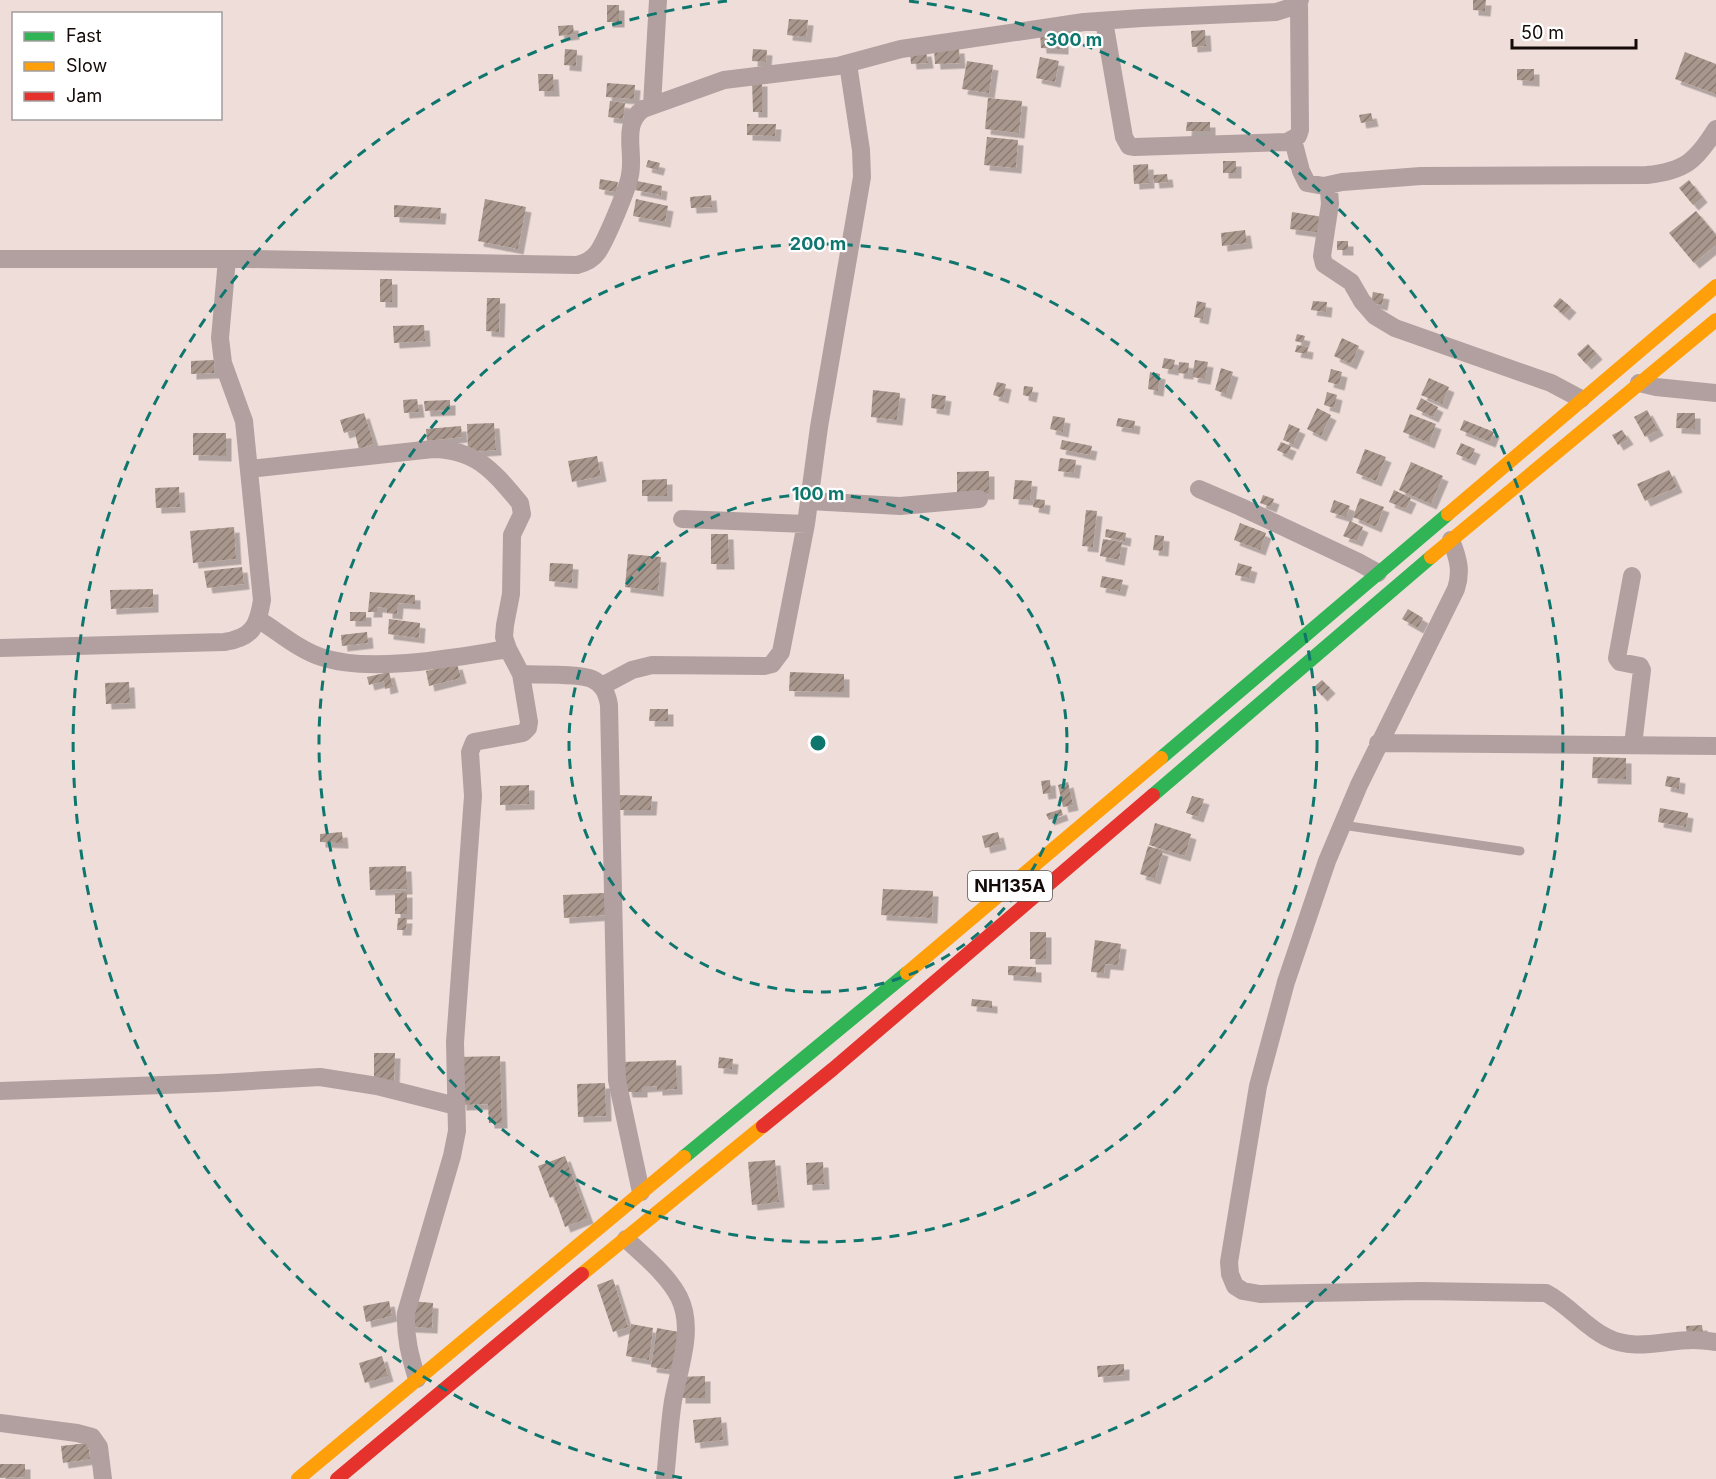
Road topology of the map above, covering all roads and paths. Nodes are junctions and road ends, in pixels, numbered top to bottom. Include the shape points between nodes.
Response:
1 (658, 0) edge
2 (1300, 1) edge
3 (1104, 21) junction
4 (848, 64) junction
5 (652, 105) junction
6 (1716, 129) edge
7 (1293, 140) junction
8 (1324, 186) junction
9 (0, 259) edge
10 (227, 259) junction
11 (1716, 286) edge
12 (1716, 320) edge
13 (1640, 382) junction
14 (1716, 393) edge
15 (1581, 399) junction
16 (249, 469) junction
17 (1199, 489) dead end
18 (980, 499) dead end
19 (809, 501) junction
20 (682, 519) dead end
21 (806, 524) junction
22 (1451, 540) junction
23 (1377, 573) junction
24 (1632, 576) dead end
25 (259, 620) junction
26 (0, 648) edge
27 (508, 649) junction
28 (521, 674) junction
29 (602, 686) junction
30 (1378, 743) junction
31 (1633, 745) junction
32 (1716, 746) edge
33 (1342, 825) junction
34 (1520, 851) dead end
35 (0, 1091) edge
36 (456, 1106) junction
37 (641, 1192) junction
38 (626, 1239) junction
39 (1716, 1342) edge
40 (417, 1379) junction
41 (0, 1423) edge
42 (103, 1479) edge
43 (298, 1479) edge
44 (337, 1479) edge
45 (665, 1479) edge

1 - 5 street
2 - 3 street via 1285,10 1267,13
2 - 7 street via 1300,130
3 - 4 street via 901,49
3 - 7 street via 1124,137 1129,146
4 - 5 street via 724,80
4 - 19 street via 862,177
5 - 10 street via 632,121 628,182 598,252 586,263
6 - 8 street via 1691,162 1666,173 1421,176
7 - 8 street via 1306,183
8 - 15 street via 1331,197 1322,261 1351,282 1375,316 1395,328 1551,383
9 - 10 street
10 - 16 street via 220,351 244,421
11 - 15 highway, NH135A
12 - 13 highway, NH135A
13 - 14 street
13 - 22 highway, NH135A
15 - 23 highway, NH135A
16 - 25 street via 262,600
16 - 27 street via 433,449 468,454 496,475 522,508 512,535 511,594 504,637
17 - 23 street
18 - 19 street via 900,506
19 - 21 street
20 - 21 street
21 - 29 street via 781,652 772,664 652,664
22 - 30 street via 1460,570 1456,589
22 - 38 highway, NH135A via 833,1069
23 - 37 highway, NH135A via 861,1012
24 - 31 street via 1617,658 1637,664 1642,670
25 - 26 street via 244,637 224,642
25 - 27 street via 303,649 346,664 415,662
27 - 28 street
28 - 29 street via 591,678
28 - 36 street via 528,728 523,733 474,742 470,752 473,796 455,1042
29 - 37 street via 609,705 617,1080
30 - 31 street
30 - 33 street
31 - 32 street
33 - 34 lane
33 - 39 street via 1286,982 1258,1086 1229,1262 1234,1286 1260,1294 1546,1293 1604,1337 1619,1343
35 - 36 street via 320,1077 377,1086
36 - 40 street via 453,1156 406,1313 405,1333
37 - 40 highway, NH135A
38 - 44 highway, NH135A
38 - 45 street via 664,1276 679,1296 685,1314 687,1328 673,1402
40 - 43 highway, NH135A
41 - 42 street via 92,1437 99,1447

